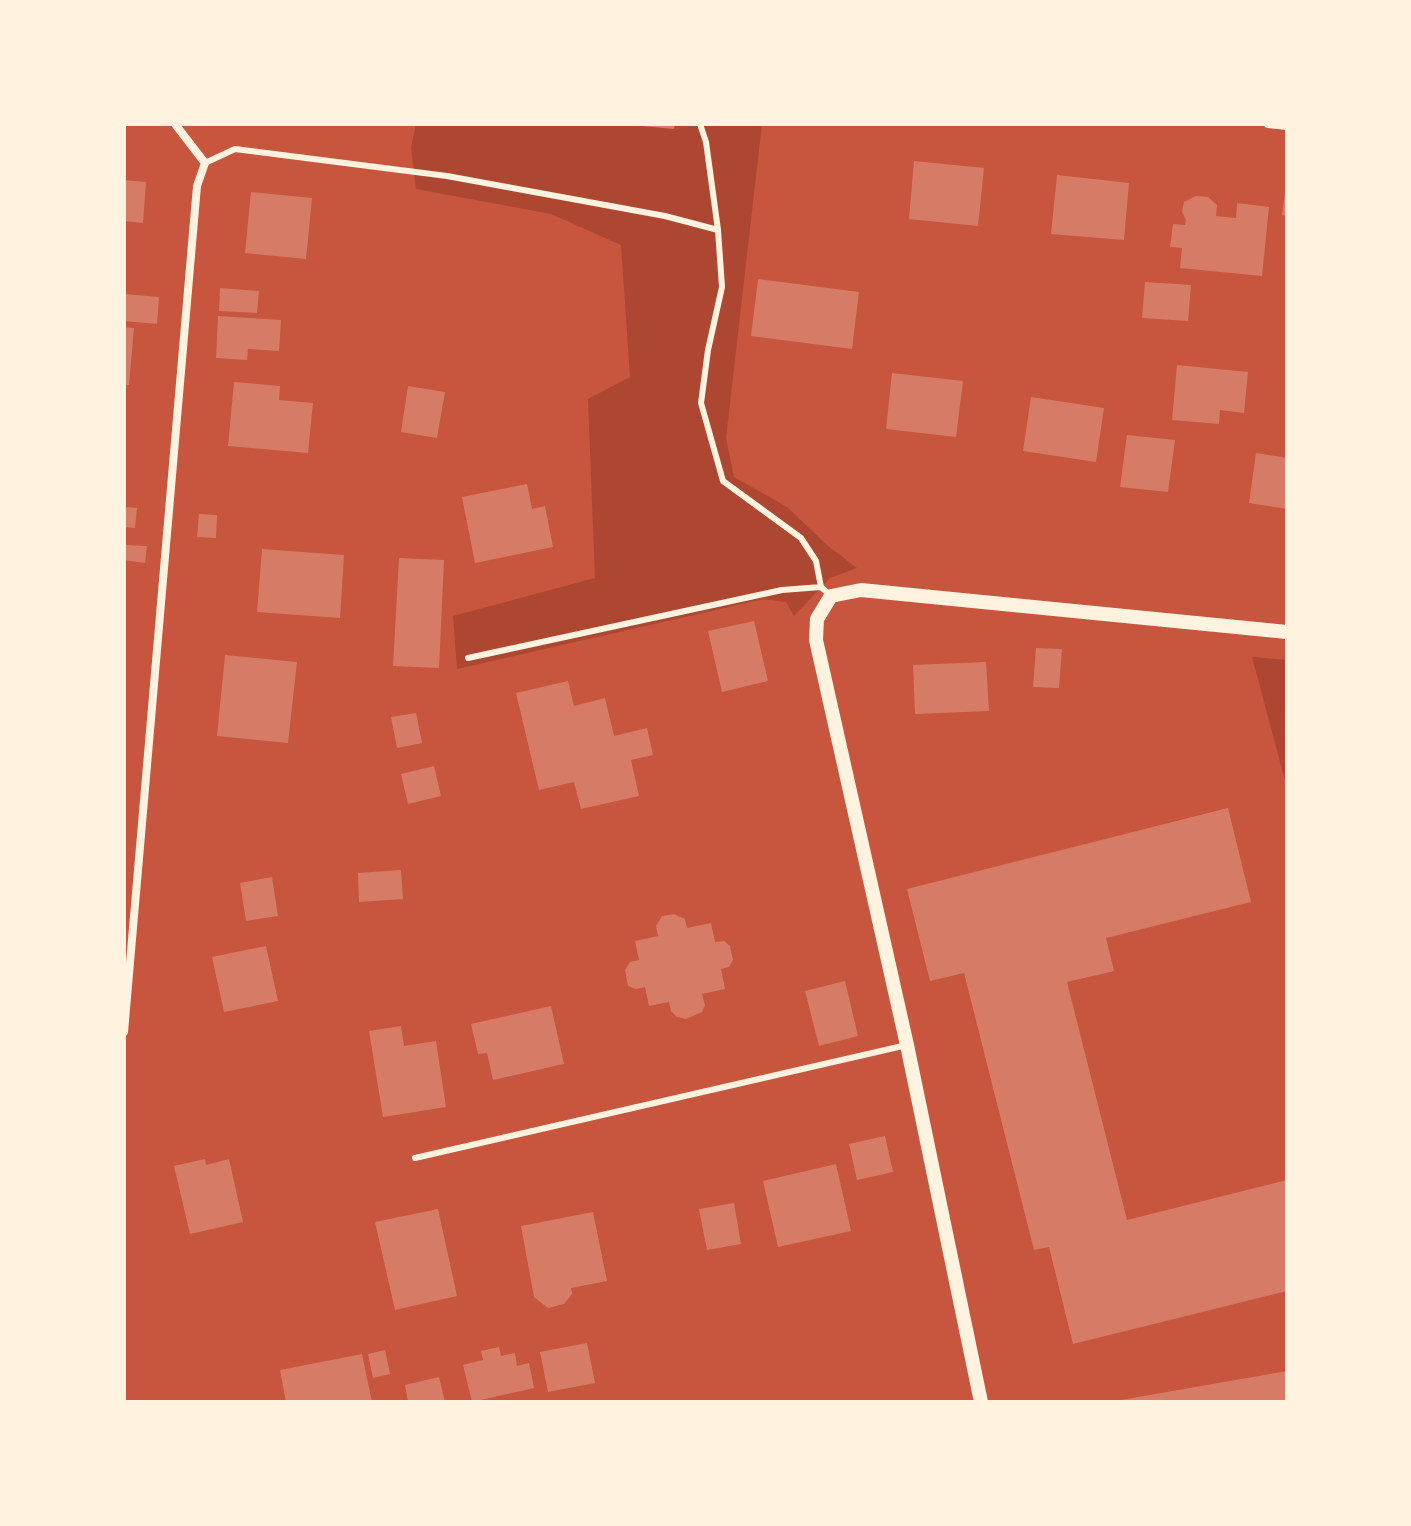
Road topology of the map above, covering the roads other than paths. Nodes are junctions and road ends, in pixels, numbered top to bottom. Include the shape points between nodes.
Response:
1 (175, 124) edge
2 (700, 124) edge
3 (1268, 124) edge
4 (1287, 126) edge
5 (205, 163) junction
6 (718, 230) junction
7 (826, 592) junction
8 (1287, 632) edge
9 (468, 658) dead end
10 (124, 1032) edge
11 (907, 1045) junction
12 (415, 1158) dead end
13 (981, 1402) edge

1 - 5 street
2 - 6 lane
3 - 4 street
5 - 6 lane via 235,149 447,176
5 - 10 street via 197,186
6 - 7 lane via 722,287 701,403 723,481 801,538
7 - 8 street via 861,590
7 - 9 lane via 782,590
7 - 11 street via 816,640
11 - 12 lane
11 - 13 street

